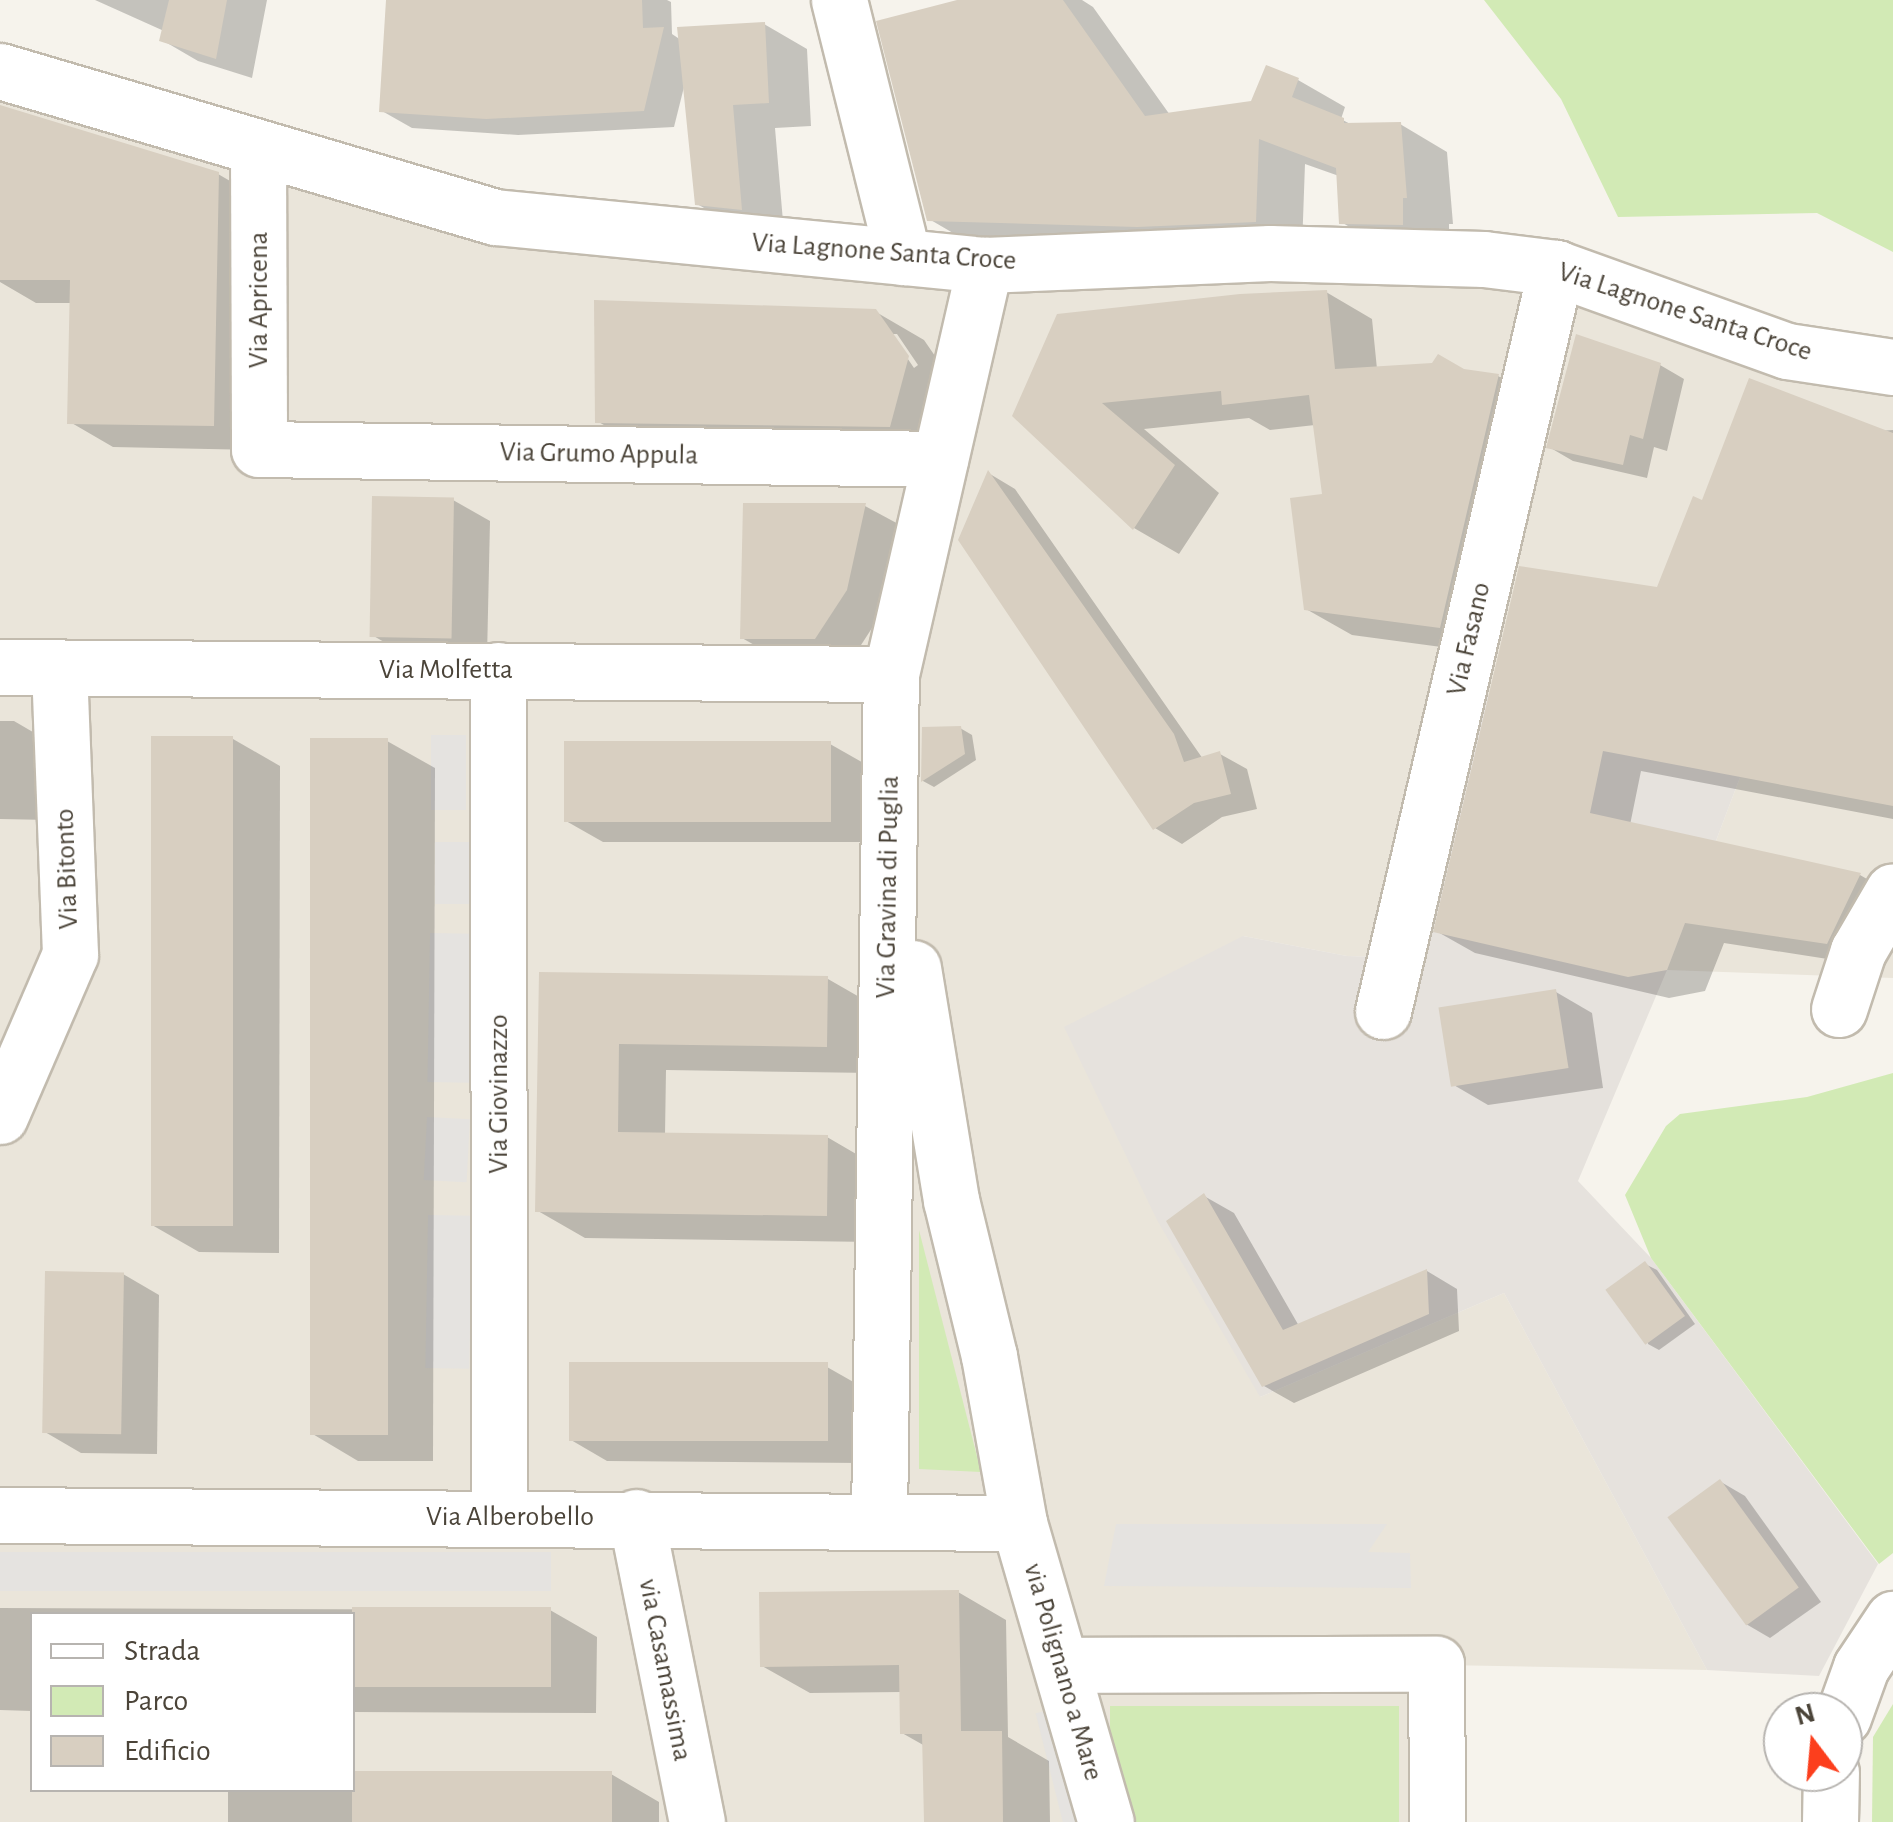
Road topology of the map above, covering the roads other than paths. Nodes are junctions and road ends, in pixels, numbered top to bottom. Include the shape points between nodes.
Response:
1 (839, 0) edge
2 (0, 71) edge
3 (258, 150) junction
4 (902, 256) junction
5 (985, 265) junction
6 (1556, 268) junction
7 (1893, 367) edge
8 (259, 449) joint
9 (940, 459) junction
10 (0, 667) edge
11 (59, 667) junction
12 (498, 670) junction
13 (891, 674) junction
14 (890, 822) junction
15 (1893, 891) edge
16 (1838, 1009) dead end
17 (1383, 1010) dead end
18 (0, 1116) edge
19 (0, 1515) edge
20 (500, 1517) junction
21 (636, 1518) junction
22 (879, 1518) junction
23 (1020, 1523) junction
24 (1893, 1620) edge
25 (1061, 1665) junction
26 (1852, 1692) edge
27 (1830, 1792) edge
28 (697, 1822) edge
29 (1106, 1822) edge
30 (1437, 1822) edge
31 (1830, 1822) edge

1 - 4 street
2 - 3 street, Via Lagnone Santa Croce
3 - 4 street, Via Lagnone Santa Croce via 495,217
3 - 8 street, Via Apricena
4 - 5 street, Via Lagnone Santa Croce
5 - 6 street, Via Lagnone Santa Croce via 1270,253
5 - 9 street, Via Gravina di Puglia
6 - 7 street, Via Lagnone Santa Croce via 1786,351
6 - 17 street, Via Fasano
8 - 9 street, Via Grumo Appula
9 - 13 street, Via Gravina di Puglia
10 - 11 street, Via Molfetta
11 - 12 street, Via Molfetta
11 - 18 street, Via Bitonto via 70,954
12 - 13 street, Via Molfetta
12 - 20 street, Via Giovinazzo
13 - 14 street, Via Gravina di Puglia
14 - 22 street, Via Gravina di Puglia
14 - 23 street, via Polignano a Mare via 951,1200
15 - 16 street via 1858,950
19 - 20 street, Via Alberobello
20 - 21 street, Via Alberobello
21 - 22 street, Via Alberobello
21 - 28 street, via Casamassima
22 - 23 street, Via Alberobello
23 - 25 street, via Polignano a Mare
24 - 26 street
25 - 29 street, via Polignano a Mare
25 - 30 street via 1436,1664
27 - 31 street

